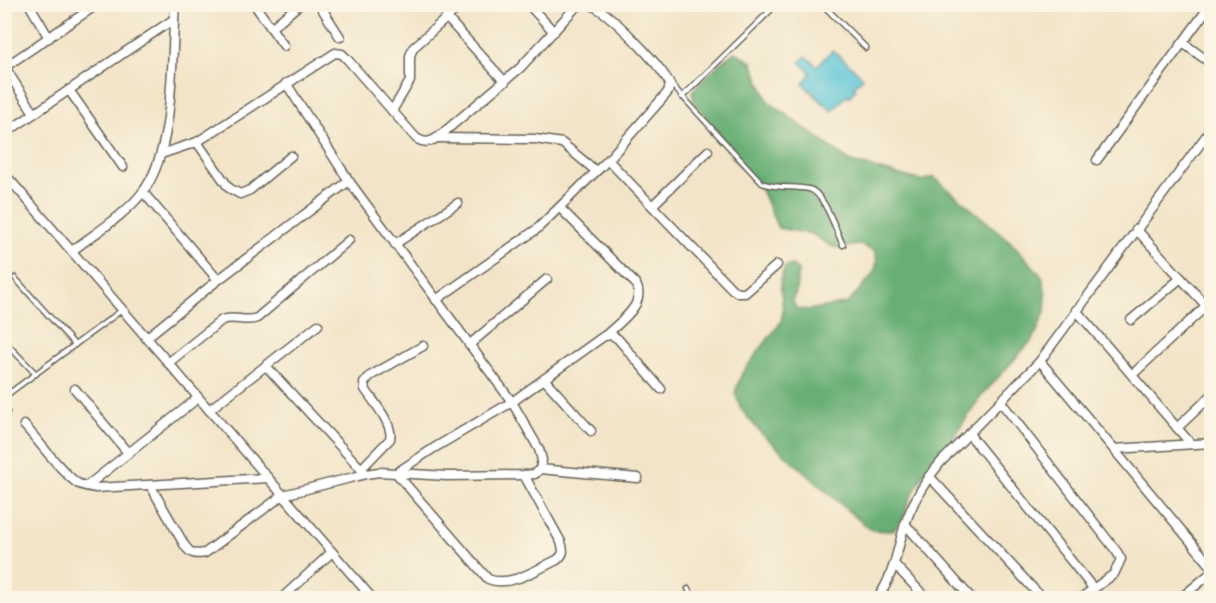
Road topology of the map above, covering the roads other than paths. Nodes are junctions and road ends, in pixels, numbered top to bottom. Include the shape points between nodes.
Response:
1 (29, 4) edge
2 (98, 4) edge
3 (175, 4) edge
4 (254, 4) edge
5 (300, 4) edge
6 (319, 4) edge
7 (462, 4) edge
8 (528, 4) edge
9 (582, 4) edge
10 (588, 4) edge
11 (777, 4) edge
12 (822, 4) edge
13 (1211, 4) edge
14 (447, 18) junction
15 (174, 19) junction
16 (271, 28) junction
17 (554, 32) junction
18 (340, 37) dead end
19 (49, 38) junction
20 (1183, 43) junction
21 (285, 46) dead end
22 (866, 48) dead end
23 (1212, 64) edge
24 (5, 67) edge
25 (505, 82) junction
26 (286, 84) junction
27 (670, 84) junction
28 (69, 90) junction
29 (682, 97) junction
30 (392, 111) junction
31 (34, 113) junction
32 (1212, 128) edge
33 (4, 134) edge
34 (437, 138) junction
35 (197, 142) junction
36 (708, 151) dead end
37 (161, 154) junction
38 (291, 156) dead end
39 (608, 160) junction
40 (1097, 160) dead end
41 (123, 167) dead end
42 (596, 171) junction
43 (4, 173) edge
44 (349, 181) junction
45 (143, 192) junction
46 (458, 203) dead end
47 (652, 206) junction
48 (560, 208) junction
49 (1136, 229) junction
50 (349, 240) dead end
51 (395, 244) junction
52 (843, 245) dead end
53 (72, 251) junction
54 (777, 265) dead end
55 (15, 278) dead end
56 (1181, 278) junction
57 (547, 279) dead end
58 (218, 280) junction
59 (436, 300) junction
60 (1209, 309) edge
61 (122, 310) junction
62 (1077, 310) junction
63 (1131, 320) dead end
64 (318, 325) dead end
65 (604, 336) junction
66 (146, 338) junction
67 (4, 341) edge
68 (75, 345) junction
69 (469, 345) junction
70 (423, 346) dead end
71 (1040, 361) junction
72 (168, 363) junction
73 (266, 366) junction
74 (36, 374) junction
75 (1132, 375) junction
76 (544, 379) junction
77 (661, 388) dead end
78 (75, 389) dead end
79 (1212, 395) edge
80 (4, 397) edge
81 (198, 398) junction
82 (512, 402) junction
83 (1001, 402) junction
84 (209, 410) junction
85 (24, 425) dead end
86 (1177, 428) junction
87 (591, 431) dead end
88 (969, 434) junction
89 (1212, 443) edge
90 (1191, 444) junction
91 (1114, 448) junction
92 (128, 453) junction
93 (540, 469) junction
94 (363, 471) junction
95 (396, 473) junction
96 (524, 475) junction
97 (929, 476) junction
98 (268, 478) junction
99 (638, 478) dead end
100 (150, 484) junction
101 (87, 486) junction
102 (283, 495) junction
103 (905, 524) junction
104 (332, 552) junction
105 (895, 565) junction
106 (1212, 567) edge
107 (1212, 572) edge
108 (1093, 588) junction
109 (688, 589) dead end
110 (366, 596) edge
111 (282, 598) edge
112 (694, 598) edge
113 (878, 598) edge
114 (926, 598) edge
115 (971, 598) edge
116 (1042, 598) edge
117 (1081, 598) edge
118 (1181, 598) edge

1 - 19 street
2 - 19 street
3 - 15 street
4 - 16 street
5 - 16 street
6 - 18 street
7 - 14 street
8 - 17 street
9 - 17 street
10 - 27 street via 630,37
11 - 29 lane
12 - 22 lane
13 - 20 street
14 - 25 street
14 - 30 street via 413,48 410,81
15 - 28 street
15 - 37 street
16 - 21 street
17 - 25 street
19 - 24 street
20 - 23 street
20 - 40 street
24 - 31 street
25 - 34 street
26 - 30 street via 329,56 342,54
26 - 35 street
26 - 44 street
27 - 29 lane
27 - 39 street via 664,99
28 - 31 street
28 - 41 street
29 - 52 lane via 762,183 808,189 819,196
30 - 34 street via 416,138 423,142
31 - 33 street
32 - 49 street
34 - 42 street via 562,143
35 - 37 street
35 - 38 street via 229,188 240,194
36 - 47 street
37 - 45 street
39 - 42 street
39 - 47 street
42 - 48 street
43 - 53 street
44 - 51 street
44 - 58 street
45 - 53 street
45 - 58 street
46 - 51 street
47 - 54 street via 738,292 751,290
48 - 59 street via 537,229
48 - 65 street via 639,289 636,306
49 - 56 street
49 - 62 street
50 - 72 street via 257,318 222,320
51 - 59 street
53 - 61 street
55 - 68 lane
56 - 60 street
56 - 63 street
57 - 69 street
58 - 66 street
59 - 69 street
60 - 75 street
61 - 66 street
61 - 68 lane
62 - 71 street
62 - 75 street
64 - 73 street
65 - 76 street
65 - 77 street via 618,339
66 - 72 street
67 - 74 lane
68 - 74 lane
69 - 82 street
70 - 94 street via 364,383 392,434
71 - 83 street
71 - 91 street
72 - 81 street
73 - 84 street
73 - 94 street
74 - 80 lane
75 - 86 street
76 - 82 street
76 - 87 street
78 - 92 street
79 - 86 street
81 - 84 street
81 - 92 street
82 - 93 street via 539,449
82 - 95 street
83 - 88 street
83 - 108 street via 1117,552 1120,560 1114,574
84 - 98 street
85 - 101 street via 69,476
86 - 90 street
88 - 97 street
88 - 108 street
89 - 90 street
90 - 91 street
91 - 106 street
92 - 101 street
93 - 96 street
93 - 99 street
94 - 95 street
94 - 102 street
95 - 96 street
95 - 96 street via 488,579 503,582 557,560 564,551
97 - 103 street
97 - 116 street
98 - 100 street
98 - 102 street
100 - 101 street
100 - 102 street via 185,546 196,555
102 - 104 street
103 - 105 street
103 - 115 street
104 - 110 street
104 - 111 street
105 - 113 street
105 - 114 street
107 - 118 street
108 - 117 street
109 - 112 lane

